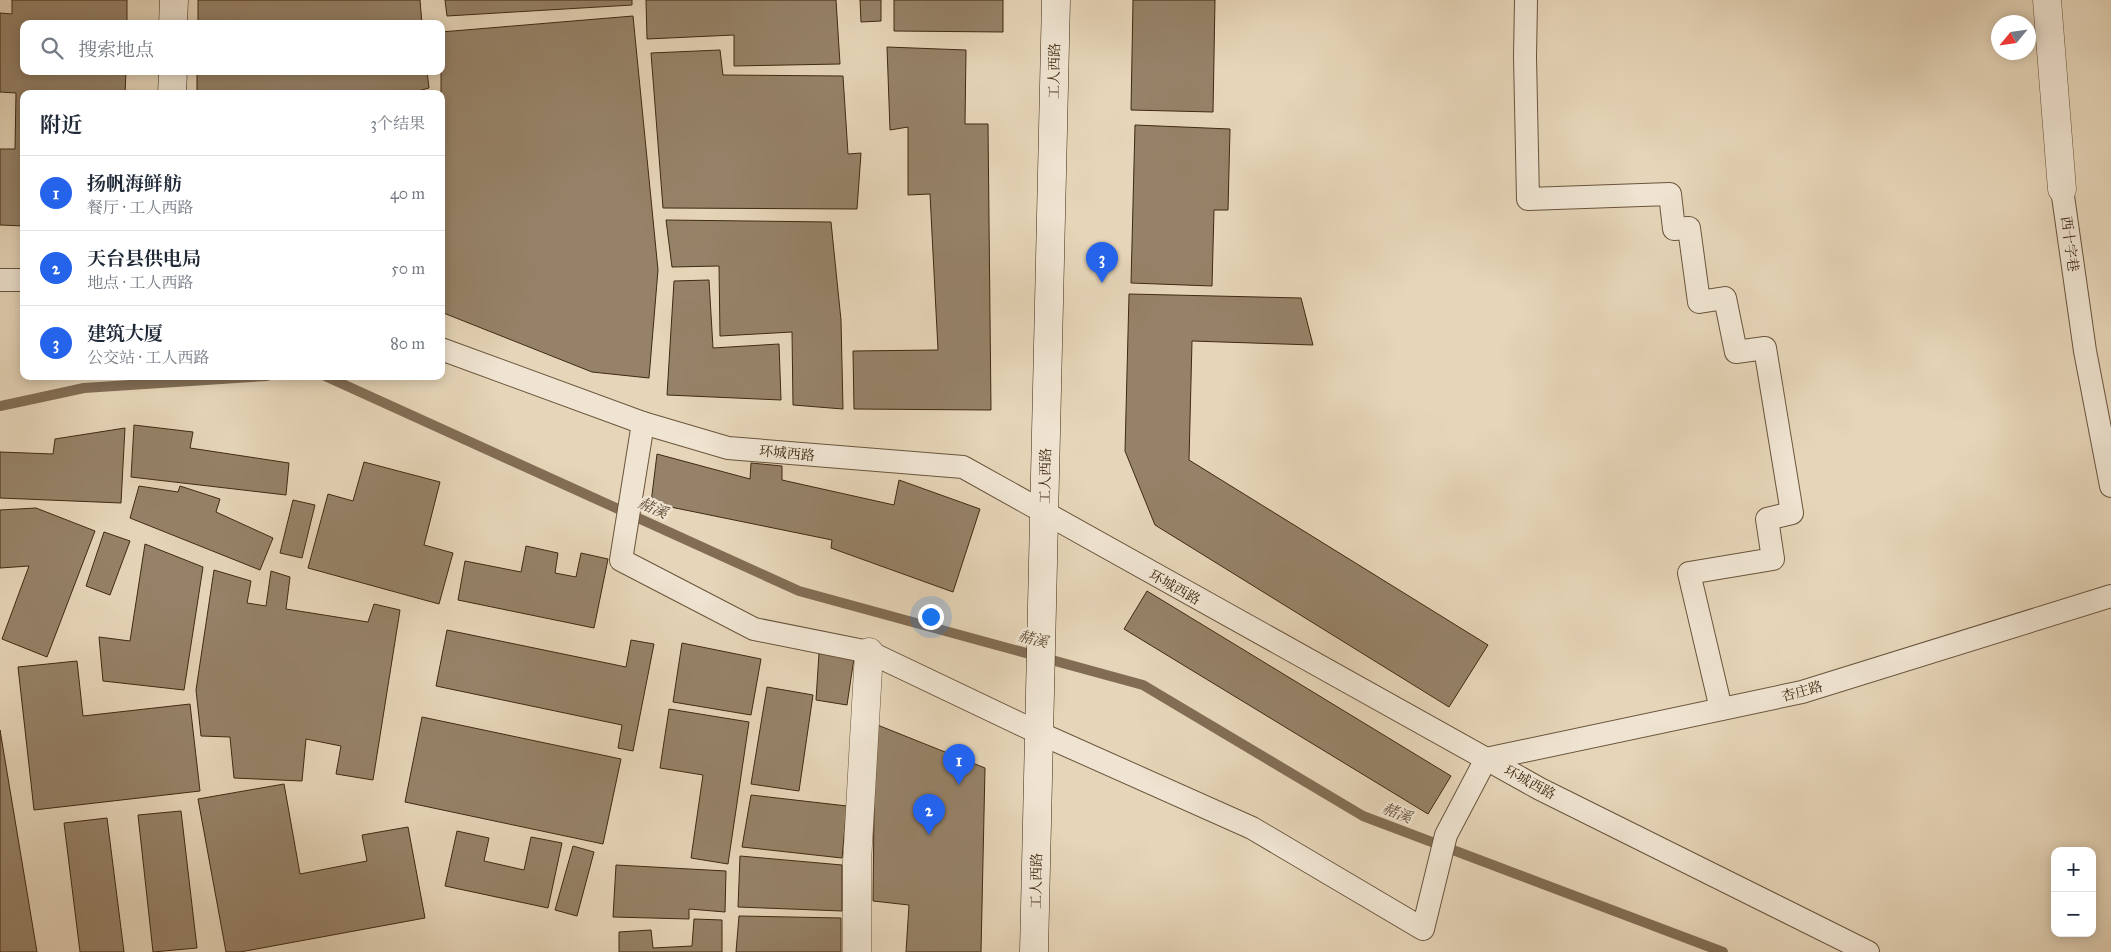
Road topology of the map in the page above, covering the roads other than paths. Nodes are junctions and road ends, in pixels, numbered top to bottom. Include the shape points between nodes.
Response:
1 (174, 0) edge
2 (1056, 0) edge
3 (1526, 0) edge
4 (2047, 0) edge
5 (173, 20) edge
6 (173, 75) edge
7 (172, 90) edge
8 (2062, 189) joint
9 (0, 280) edge
10 (20, 280) edge
11 (445, 350) edge
12 (643, 422) junction
13 (2111, 486) edge
14 (1044, 514) junction
15 (2111, 596) edge
16 (869, 652) junction
17 (1720, 710) junction
18 (1039, 733) junction
19 (1486, 758) junction
20 (857, 952) edge
21 (1034, 952) edge
22 (1868, 952) edge

1 - 5 main road
2 - 14 main road, 工人西路
3 - 17 street via 1528,199 1670,194 1674,229 1690,228 1699,302 1725,298 1736,352 1765,348 1792,513 1767,519 1774,559 1689,573
4 - 8 main road, 西十字巷
6 - 7 main road
8 - 13 street, 西十字巷 via 2085,351
9 - 10 street
11 - 12 street, 环城西路
12 - 14 street, 环城西路 via 728,448 963,468
12 - 16 street via 621,560 754,629
14 - 18 main road, 工人西路
14 - 19 street, 环城西路
15 - 17 street, 杏庄路 via 1802,692
16 - 18 street
16 - 20 main road via 857,862
17 - 19 street, 杏庄路
18 - 19 street via 1252,828 1424,929 1446,835
18 - 21 main road, 工人西路
19 - 22 street, 环城西路 via 1549,793

